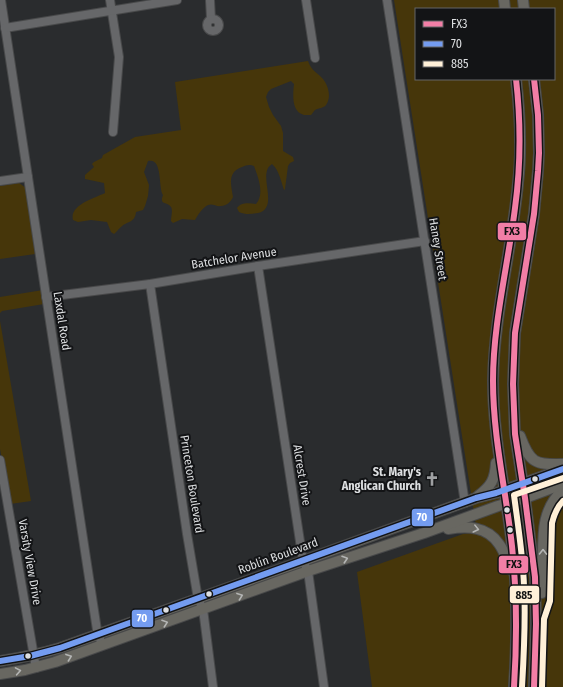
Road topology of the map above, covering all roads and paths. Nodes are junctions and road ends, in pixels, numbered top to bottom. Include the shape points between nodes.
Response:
1 (1, 0) edge
2 (110, 0) edge
3 (177, 0) edge
4 (210, 0) edge
5 (306, 0) edge
6 (387, 0) edge
7 (112, 11) junction
8 (211, 19) dead end
9 (5, 28) junction
10 (315, 58) dead end
11 (516, 80) edge
12 (534, 80) edge
13 (113, 132) dead end
14 (28, 177) junction
15 (0, 181) edge
16 (425, 241) junction
17 (258, 266) junction
18 (150, 284) junction
19 (46, 297) junction
20 (514, 420) junction
21 (497, 445) junction
22 (0, 460) edge
23 (563, 464) edge
24 (563, 469) edge
25 (523, 484) junction
26 (563, 484) edge
27 (505, 490) junction
28 (563, 490) edge
29 (476, 498) junction
30 (525, 498) junction
31 (465, 503) junction
32 (506, 504) junction
33 (424, 533) junction
34 (303, 561) junction
35 (308, 571) junction
36 (516, 584) junction
37 (198, 599) junction
38 (203, 609) junction
39 (536, 618) junction
40 (98, 634) junction
41 (102, 645) junction
42 (34, 655) junction
43 (0, 661) edge
44 (36, 668) junction
45 (0, 674) edge
46 (213, 687) edge
47 (324, 687) edge
48 (514, 687) edge
49 (534, 687) edge

1 - 9 street, Laxdal Road
2 - 7 street
3 - 7 street
4 - 8 street
5 - 10 street
6 - 16 street, Haney Street
7 - 9 street
7 - 13 street via 119,58
9 - 14 street, Laxdal Road
11 - 21 main road via 520,124 519,169 495,344 493,384
12 - 20 main road via 538,115 538,171 534,214 517,313 514,348
14 - 15 street
14 - 19 street, Laxdal Road
16 - 17 street, Batchelor Avenue
16 - 31 street, Haney Street
17 - 18 street, Batchelor Avenue
17 - 34 street, Alcrest Drive
18 - 19 street, Batchelor Avenue
18 - 37 street, Princeton Boulevard
19 - 40 street, Laxdal Road
20 - 23 main road via 526,451 532,459 546,465
20 - 25 main road
21 - 27 main road
21 - 29 main road via 496,475 491,485
22 - 42 street, Varsity View Drive
24 - 25 main road, Roblin Boulevard
25 - 27 main road, Roblin Boulevard
25 - 30 main road
26 - 30 main road, Roblin Boulevard
27 - 29 main road, Roblin Boulevard
27 - 32 main road
39 -> 28 main road via 542,601 544,522 553,500
29 - 31 main road, Roblin Boulevard
30 - 32 main road, Roblin Boulevard
30 - 39 main road via 535,577
31 - 34 main road, Roblin Boulevard
32 - 33 main road, Roblin Boulevard
32 - 36 main road
35 -> 33 main road, Roblin Boulevard
33 -> 36 main road via 464,527 488,532 503,550
34 - 35 street, Alcrest Drive
34 - 37 main road, Roblin Boulevard
38 -> 35 main road, Roblin Boulevard
35 - 47 street, Alcrest Drive
36 - 48 main road
37 - 38 street, Princeton Boulevard
37 - 40 main road, Roblin Boulevard
41 -> 38 main road, Roblin Boulevard
38 - 46 street, Princeton Boulevard
39 - 49 main road
40 - 41 street, Laxdal Road
40 - 42 main road, Roblin Boulevard
44 -> 41 main road, Roblin Boulevard
42 - 43 main road, Roblin Boulevard
42 - 44 street, Varsity View Drive
45 -> 44 main road, Roblin Boulevard

